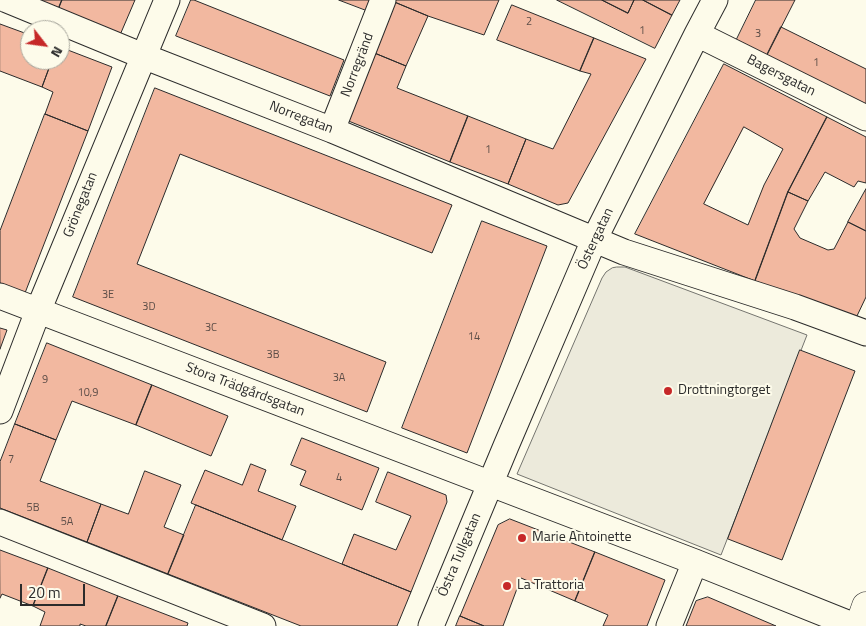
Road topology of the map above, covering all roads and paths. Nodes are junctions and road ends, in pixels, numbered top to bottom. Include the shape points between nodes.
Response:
1 (7, 0) edge
2 (167, 0) edge
3 (383, 0) edge
4 (715, 0) edge
5 (697, 34) junction
6 (143, 56) junction
7 (866, 118) edge
8 (332, 130) junction
9 (594, 240) junction
10 (0, 296) edge
11 (38, 311) junction
12 (866, 333) edge
13 (0, 411) edge
14 (490, 484) junction
15 (0, 522) edge
16 (695, 562) junction
17 (866, 606) edge
18 (263, 626) edge
19 (431, 626) edge
20 (669, 626) edge
21 (857, 626) edge

1 - 6 street, Norregatan
2 - 6 street, Grönegatan
3 - 8 street, Norregränd
4 - 5 street, Östergatan
5 - 7 street, Bagersgatan
5 - 9 street, Östergatan
6 - 8 street, Norregatan
6 - 11 street, Grönegatan
8 - 9 street, Norregatan
9 - 12 street
9 - 14 street, Östergatan
10 - 11 street, Stora Trädgårdsgatan
11 - 13 street, Grönegatan
11 - 14 street, Stora Trädgårdsgatan
14 - 16 street
14 - 19 street, Östra Tullgatan
15 - 18 street
16 - 20 street
16 - 21 street
17 - 21 main road

